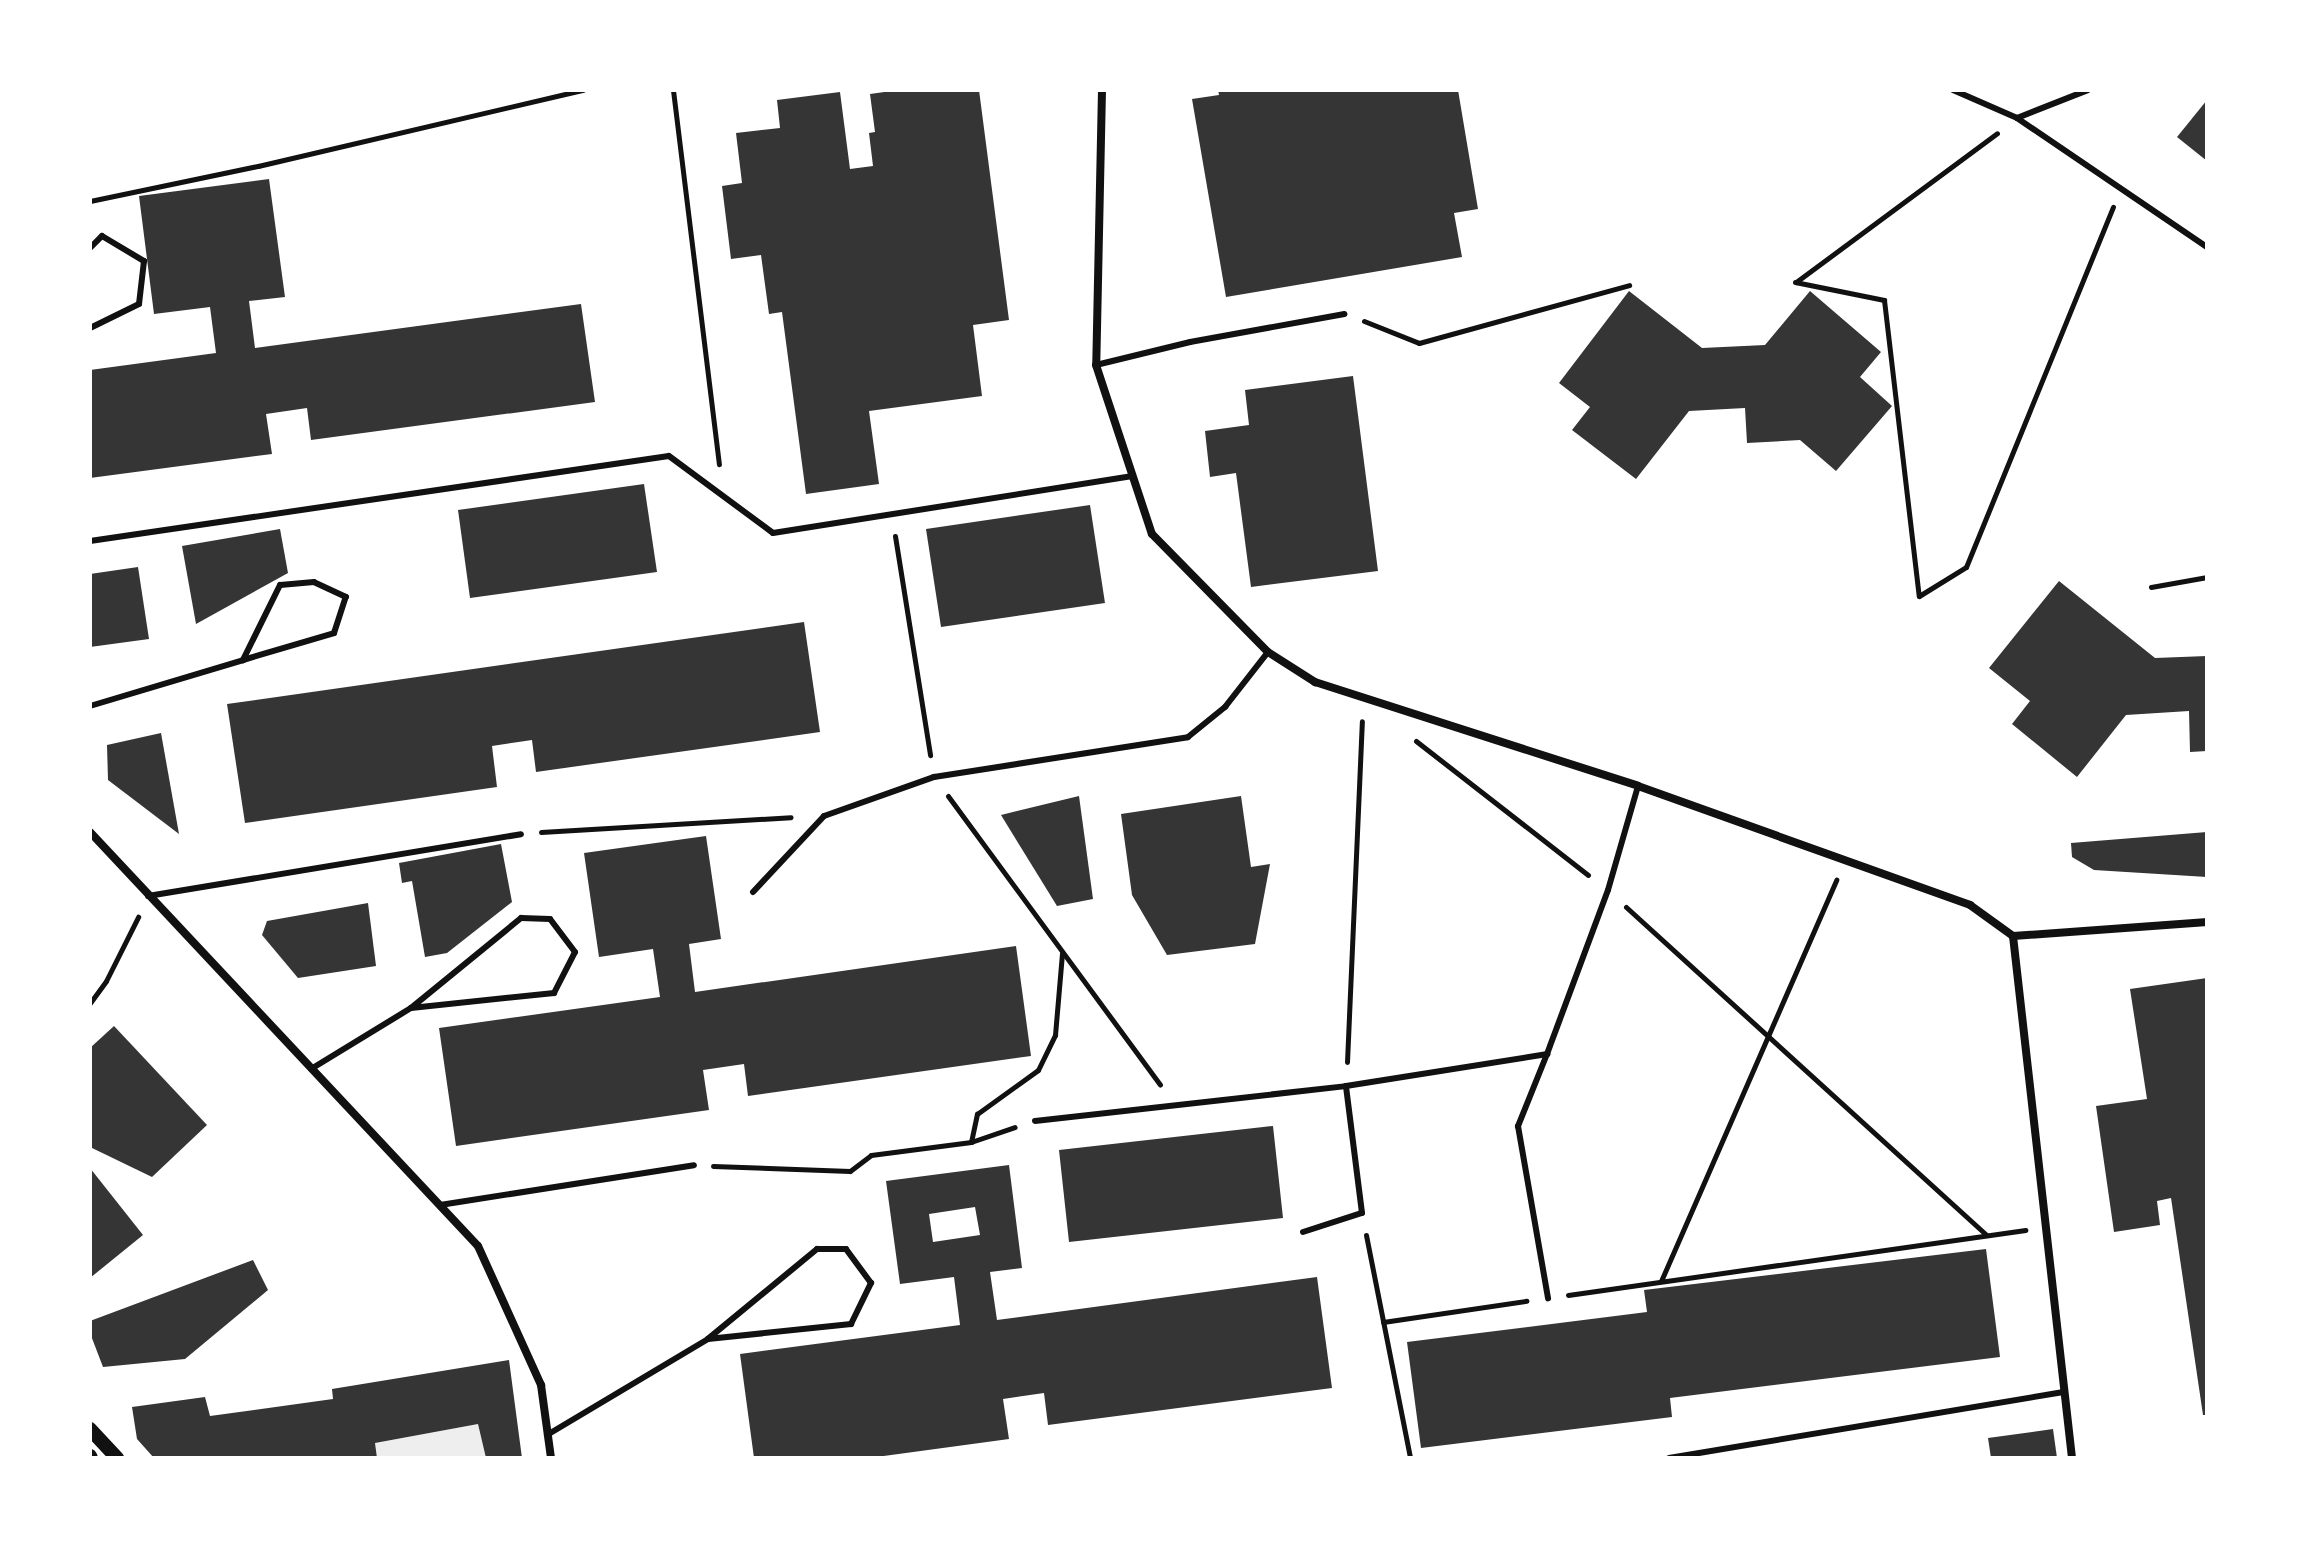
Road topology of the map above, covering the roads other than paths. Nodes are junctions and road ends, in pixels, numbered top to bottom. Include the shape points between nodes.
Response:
1 (1102, 90) edge
2 (1953, 90) edge
3 (2088, 90) edge
4 (2017, 118) junction
5 (2207, 247) edge
6 (90, 248) edge
7 (1344, 314) road end
8 (90, 328) edge
9 (1096, 365) junction
10 (1133, 476) junction
11 (90, 541) edge
12 (1268, 652) junction
13 (243, 660) junction
14 (90, 706) edge
15 (1638, 786) junction
16 (90, 832) edge
17 (521, 834) road end
18 (753, 892) dead end
19 (148, 896) junction
20 (2207, 922) edge
21 (2013, 936) junction
22 (411, 1008) junction
23 (1547, 1054) junction
24 (311, 1069) junction
25 (1346, 1086) junction
26 (1035, 1121) road end
27 (694, 1165) road end
28 (440, 1205) junction
29 (1303, 1232) dead end
30 (1548, 1298) road end
31 (708, 1339) junction
32 (2064, 1392) junction
33 (90, 1429) edge
34 (547, 1435) junction
35 (117, 1458) edge
36 (551, 1458) edge
37 (1669, 1458) edge
38 (2072, 1458) edge

1 - 9 street
2 - 4 lane
3 - 4 lane
4 - 5 lane
6 - 8 lane via 102,236 144,261 139,304
7 - 9 lane
9 - 10 street
10 - 11 lane via 773,533 669,456
10 - 12 street via 1152,534
12 - 15 street via 1315,682 1363,700
12 - 18 lane via 1225,707 1188,737 934,777 824,816
13 - 13 lane via 334,633 346,597 314,582 280,585
13 - 14 lane
15 - 21 street via 1970,905
15 - 23 lane via 1608,890
16 - 19 street
17 - 19 lane
19 - 24 street
20 - 21 street
21 - 32 street
22 - 22 lane via 554,993 575,952 550,919 521,918
22 - 24 lane
23 - 25 lane
23 - 30 lane via 1518,1126
24 - 28 street
25 - 26 lane
25 - 29 lane via 1362,1213
27 - 28 lane
28 - 34 street via 478,1246 541,1385
31 - 31 lane via 851,1324 871,1283 846,1249 817,1249
31 - 34 lane
32 - 37 lane
32 - 38 street
33 - 35 street
34 - 36 street

